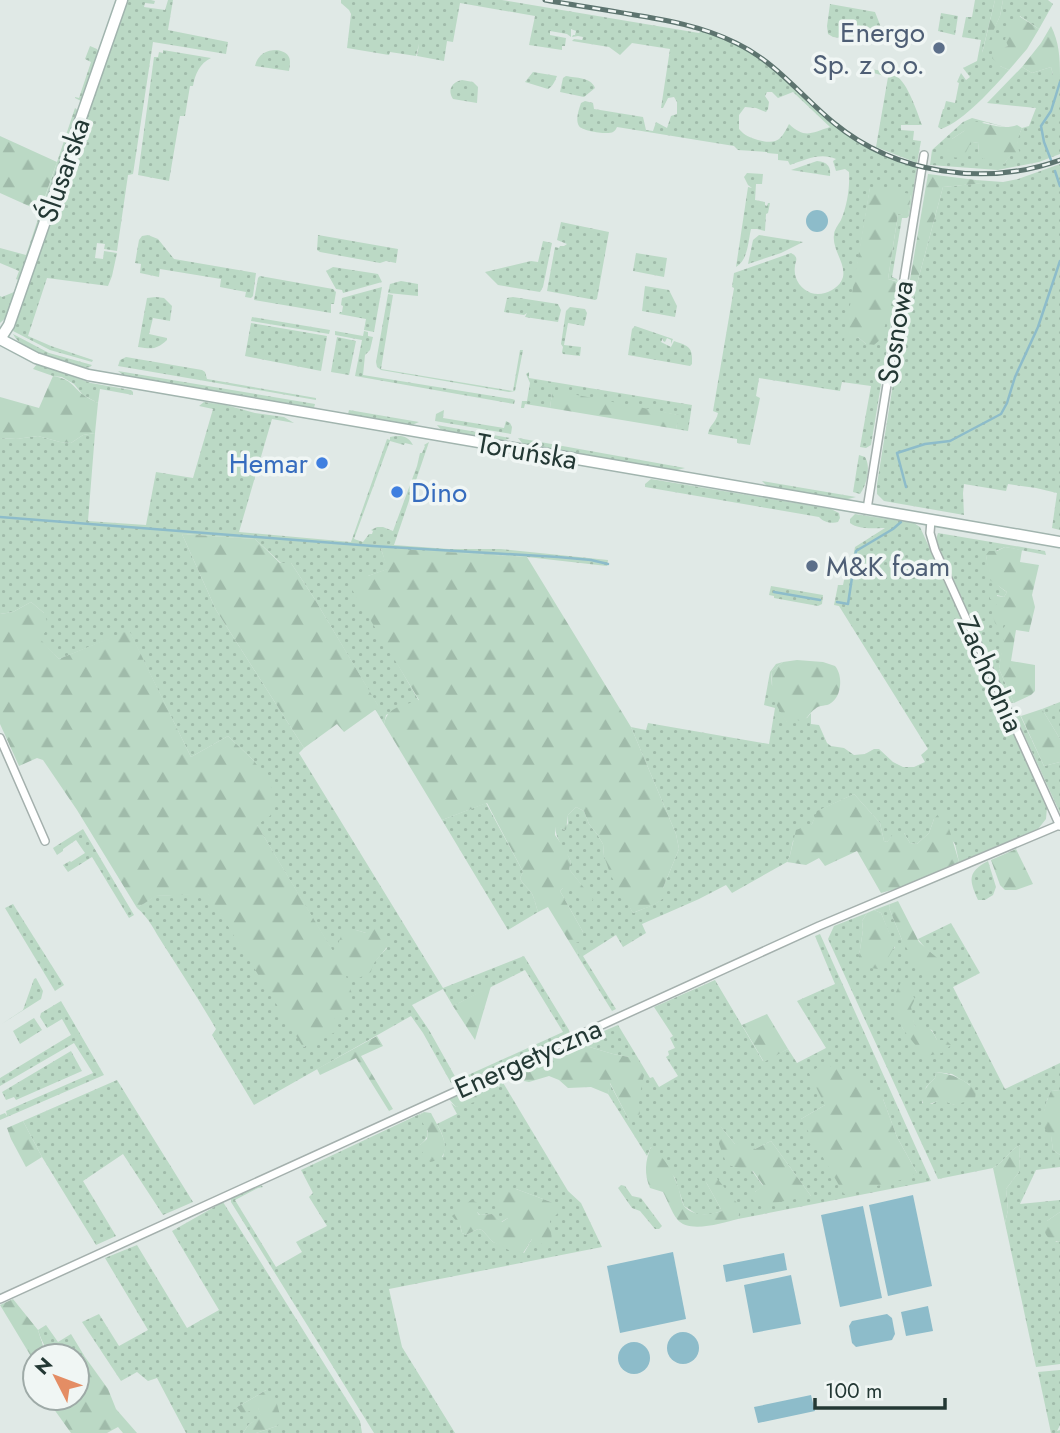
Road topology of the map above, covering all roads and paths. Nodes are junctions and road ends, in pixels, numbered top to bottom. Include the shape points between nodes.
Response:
1 (122, 0) edge
2 (924, 155) dead end
3 (0, 339) edge
4 (867, 509) junction
5 (931, 520) junction
6 (1060, 542) edge
7 (0, 738) edge
8 (1060, 825) edge
9 (45, 841) dead end
10 (0, 1299) edge

1 - 3 street, Ślusarska via 9,325
2 - 4 street, Sosnowa
3 - 4 street, Toruńska via 36,358 88,375
4 - 5 street, Toruńska
5 - 6 street, Toruńska
5 - 8 street, Zachodnia via 935,550
7 - 9 street
8 - 10 street, Energetyczna via 820,926

